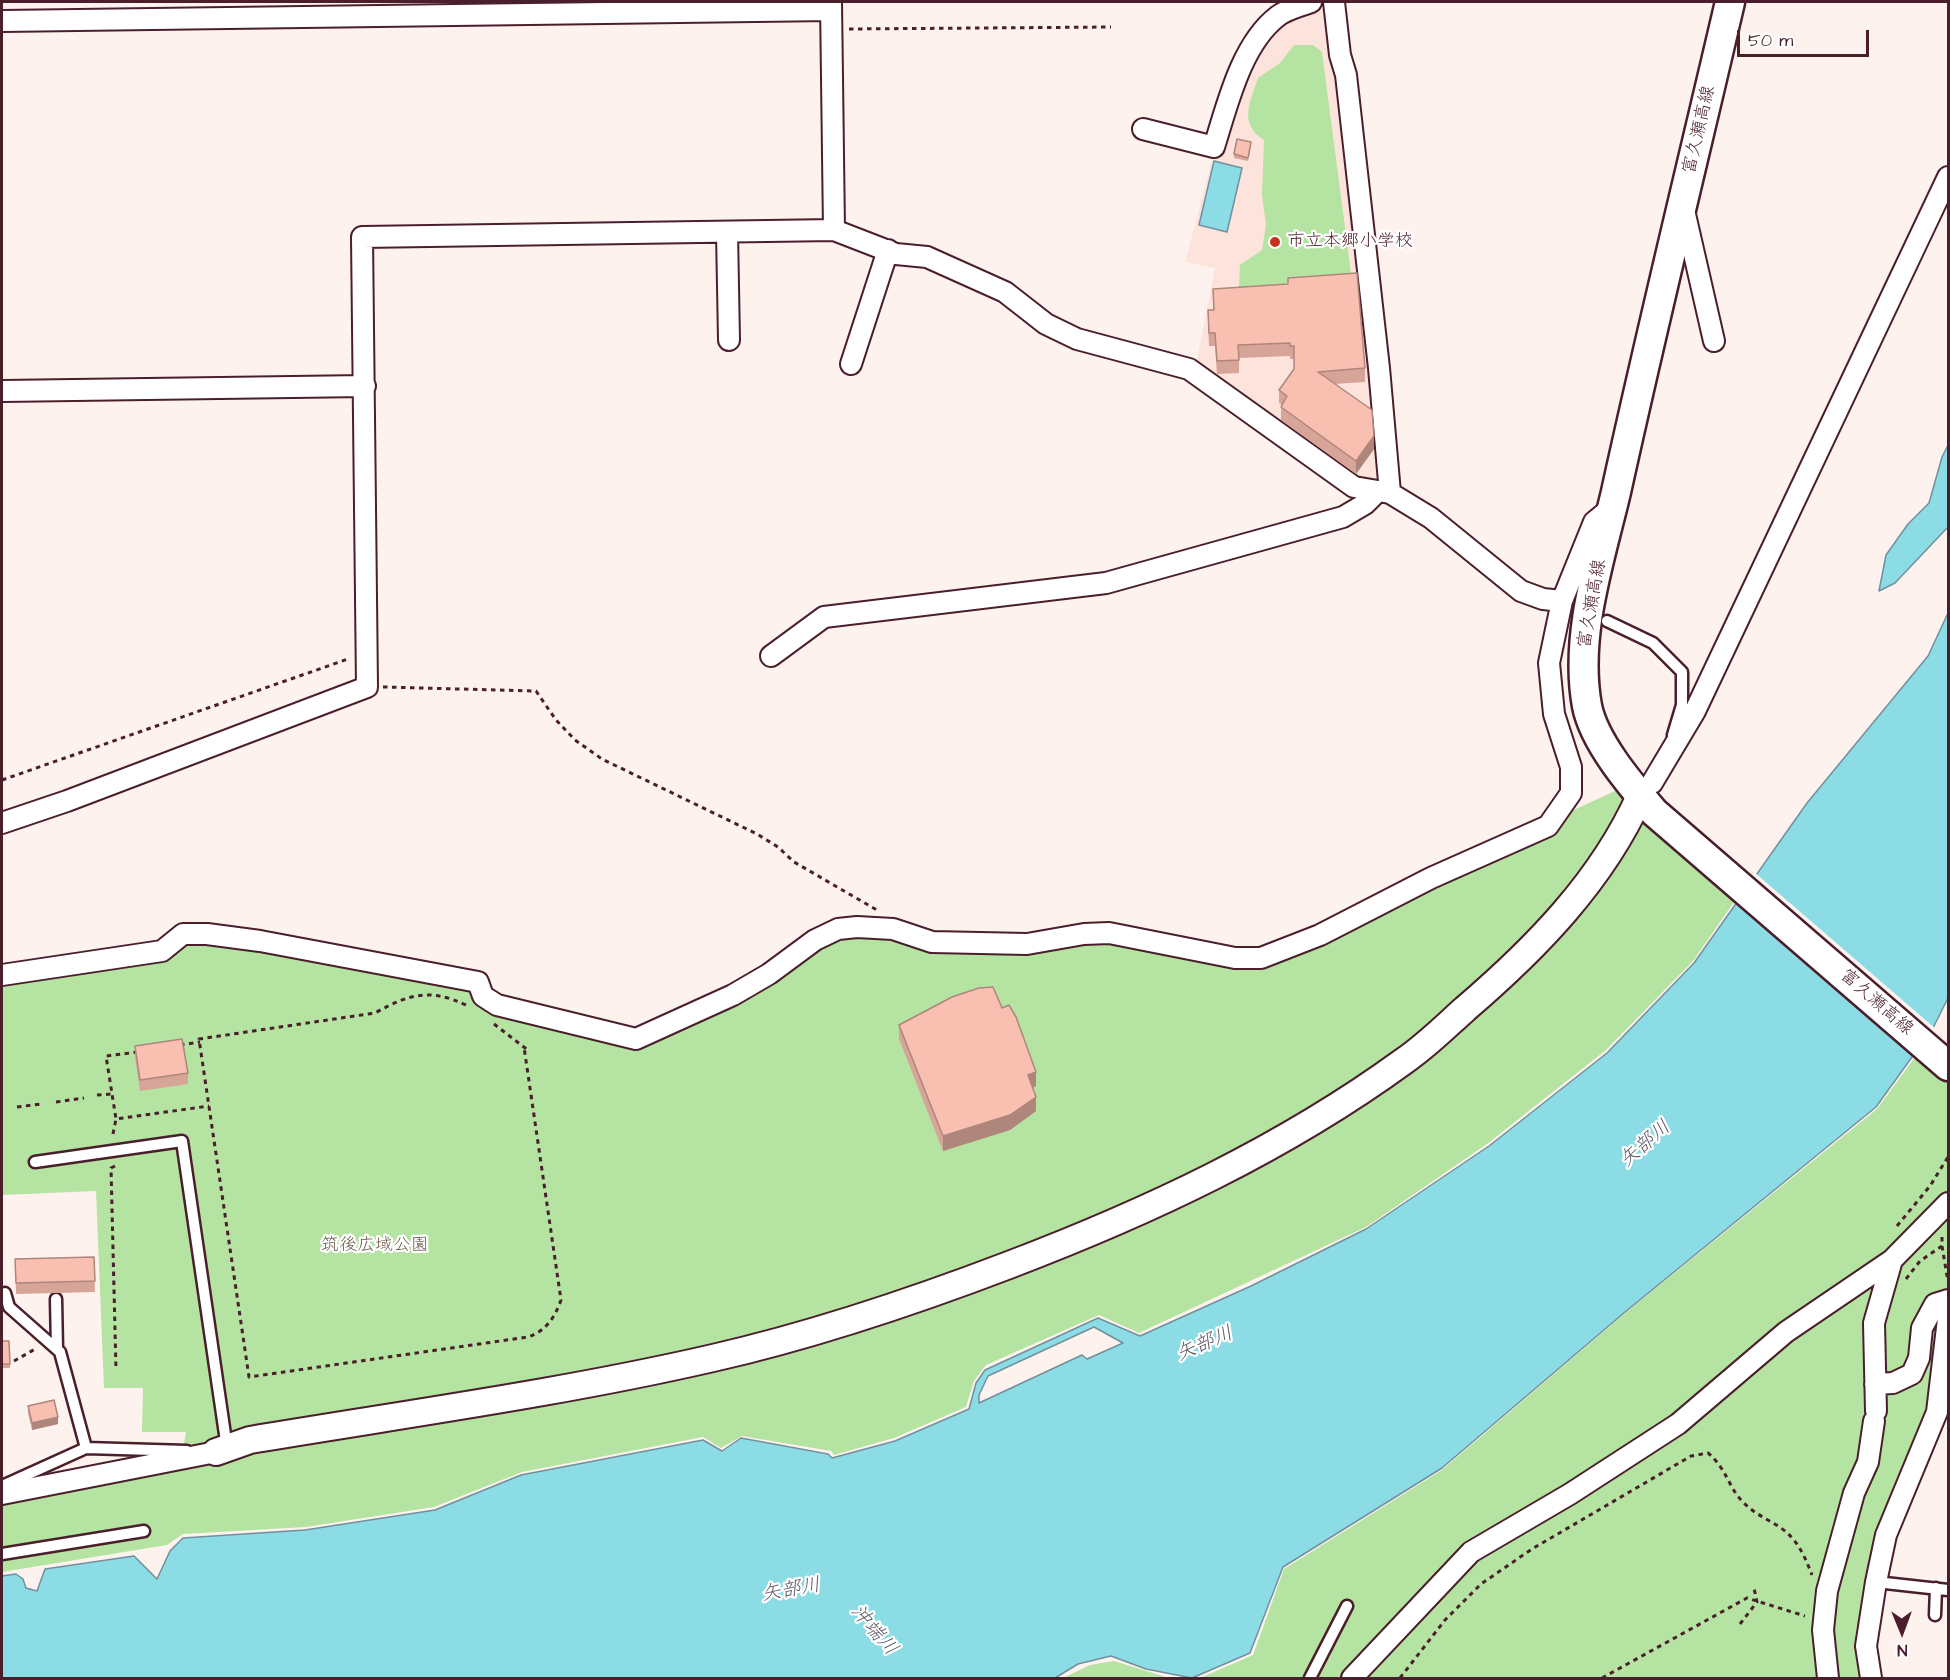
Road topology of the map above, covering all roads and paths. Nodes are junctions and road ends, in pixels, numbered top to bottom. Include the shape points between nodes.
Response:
1 (1311, 2) edge
2 (1334, 2) edge
3 (1730, 2) edge
4 (831, 14) edge
5 (2, 21) edge
6 (1111, 27) dead end
7 (1143, 129) dead end
8 (1948, 177) edge
9 (1683, 205) junction
10 (834, 230) junction
11 (727, 232) junction
12 (888, 250) junction
13 (729, 340) dead end
14 (1714, 341) dead end
15 (850, 364) dead end
16 (365, 386) junction
17 (2, 391) edge
18 (1383, 493) junction
19 (1612, 507) junction
20 (1567, 603) junction
21 (1606, 621) dead end
22 (365, 653) junction
23 (771, 656) dead end
24 (367, 687) junction
25 (1667, 759) junction
26 (2, 780) edge
27 (1649, 797) junction
28 (2, 823) edge
29 (893, 929) junction
30 (2, 975) edge
31 (475, 1009) dead end
32 (491, 1022) dead end
33 (200, 1042) junction
34 (176, 1046) edge
35 (524, 1047) junction
36 (141, 1051) edge
37 (529, 1051) dead end
38 (1948, 1066) edge
39 (112, 1094) junction
40 (97, 1095) dead end
41 (84, 1098) dead end
42 (56, 1102) dead end
43 (41, 1104) dead end
44 (209, 1106) junction
45 (17, 1107) dead end
46 (116, 1119) junction
47 (113, 1134) dead end
48 (1948, 1157) edge
49 (35, 1162) dead end
50 (115, 1166) dead end
51 (1948, 1203) edge
52 (1942, 1231) dead end
53 (1890, 1235) dead end
54 (1942, 1246) junction
55 (1943, 1252) junction
56 (1948, 1252) edge
57 (1892, 1260) junction
58 (1902, 1285) dead end
59 (1948, 1286) edge
60 (5, 1293) dead end
61 (56, 1299) dead end
62 (1948, 1300) edge
63 (1948, 1319) edge
64 (48, 1340) junction
65 (57, 1349) junction
66 (14, 1361) dead end
67 (116, 1370) dead end
68 (1875, 1384) junction
69 (86, 1448) junction
70 (222, 1450) junction
71 (2, 1486) edge
72 (2, 1494) edge
73 (144, 1531) dead end
74 (2, 1554) edge
75 (1876, 1582) junction
76 (1816, 1583) dead end
77 (1754, 1588) dead end
78 (1936, 1588) junction
79 (1948, 1590) edge
80 (1757, 1602) junction
81 (1347, 1606) dead end
82 (1935, 1616) dead end
83 (1810, 1617) dead end
84 (1740, 1624) dead end
85 (1310, 1678) edge
86 (1352, 1678) edge
87 (1400, 1678) edge
88 (1602, 1678) edge
89 (1828, 1678) edge
90 (1871, 1678) edge

1 - 7 street via 1280,15 1267,26 1239,70 1214,147
2 - 18 street via 1377,344
3 - 9 main road, 富久瀬高線
4 - 5 street
4 - 6 path
4 - 10 street
8 - 25 street via 1695,711
9 - 14 street
9 - 19 main road, 富久瀬高線
10 - 11 street
10 - 12 street
11 - 13 street
11 - 16 street via 362,237
12 - 15 street
12 - 18 street via 927,257 1005,292 1046,324 1077,339 1189,369 1354,488
16 - 17 street
16 - 22 street
18 - 20 street via 1431,518 1521,591
18 - 23 street via 1342,517 1106,583 824,617
19 - 20 street via 1594,522
19 - 27 main road, 富久瀬高線 via 1585,634 1585,691 1601,738 1624,776
20 - 29 street via 1549,663 1554,714 1571,767 1571,792 1548,826 1431,878 1320,935 1261,958 1206,954 1109,933 1015,943 932,942
21 - 25 lane via 1653,643 1682,672 1682,705
22 - 24 street
22 - 26 path
24 - 28 street
24 - 29 path via 536,691 575,740 602,759 757,834 794,862 875,906
25 - 27 street
27 - 38 main road, 富久瀬高線
27 - 70 street via 1557,921 1499,980 1406,1060 1296,1132 1148,1209 957,1285 829,1328 715,1358 604,1381 250,1440
29 - 30 street via 838,929 733,995 636,1039 497,1005 483,996 478,982 207,934 183,934 162,951
31 - 33 path via 448,996 421,994 375,1013 199,1039
32 - 35 path
33 - 34 path
33 - 44 path
35 - 37 path
35 - 44 path via 561,1300 540,1333 528,1337 249,1377
36 - 39 path via 106,1056
39 - 40 path
39 - 46 path
41 - 42 path
43 - 45 path
44 - 46 path
46 - 47 path
48 - 53 path
49 - 70 lane via 182,1141
50 - 67 path via 111,1168
51 - 57 street
52 - 54 path
54 - 55 path
54 - 58 path via 1920,1261
55 - 56 path
55 - 59 path
57 - 68 street via 1874,1323
57 - 86 street via 1786,1332 1678,1424 1471,1552
60 - 64 lane via 9,1307
61 - 65 lane
62 - 68 street via 1935,1304 1922,1328 1919,1358 1912,1374 1893,1383
63 - 75 street via 1937,1412 1886,1535
64 - 65 lane
64 - 66 path
65 - 69 lane
68 - 89 street via 1868,1462 1854,1493 1827,1591 1823,1630
69 - 70 lane
69 - 71 lane
70 - 72 street
73 - 74 lane
75 - 78 lane
75 - 90 street via 1866,1646
76 - 87 path via 1800,1546 1741,1500 1721,1464 1708,1453 1691,1456 1532,1549 1481,1584 1445,1620
77 - 80 path
78 - 79 lane
78 - 82 lane
80 - 83 path
80 - 84 path
80 - 88 path via 1747,1598
81 - 85 lane

